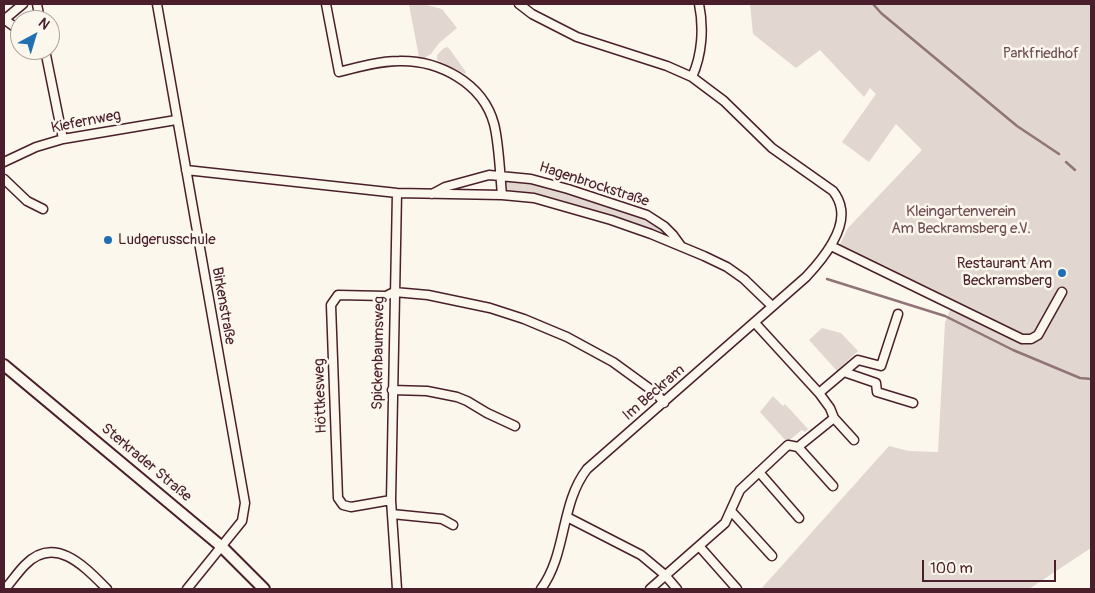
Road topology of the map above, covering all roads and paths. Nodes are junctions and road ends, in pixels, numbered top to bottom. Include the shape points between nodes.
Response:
1 (23, 4) edge
2 (157, 4) edge
3 (326, 4) edge
4 (519, 4) edge
5 (699, 4) edge
6 (4, 19) edge
7 (47, 60) edge
8 (692, 77) junction
9 (176, 120) junction
10 (62, 139) junction
11 (4, 162) edge
12 (186, 170) junction
13 (500, 176) junction
14 (4, 179) edge
15 (397, 193) junction
16 (432, 194) junction
17 (502, 195) junction
18 (43, 209) dead end
19 (681, 246) junction
20 (831, 246) junction
21 (394, 292) junction
22 (1062, 292) dead end
23 (772, 306) junction
24 (898, 314) dead end
25 (755, 323) junction
26 (4, 364) edge
27 (881, 366) junction
28 (844, 372) junction
29 (876, 383) junction
30 (392, 390) junction
31 (819, 393) junction
32 (664, 403) junction
33 (913, 403) dead end
34 (834, 418) junction
35 (515, 426) dead end
36 (854, 440) dead end
37 (798, 447) junction
38 (759, 472) junction
39 (833, 486) dead end
40 (391, 500) junction
41 (731, 511) junction
42 (392, 514) junction
43 (567, 517) junction
44 (799, 518) dead end
45 (453, 525) dead end
46 (699, 546) junction
47 (222, 547) junction
48 (772, 556) dead end
49 (665, 575) junction
50 (5, 589) edge
51 (107, 589) edge
52 (186, 589) edge
53 (264, 589) edge
54 (397, 589) edge
55 (541, 589) edge
56 (650, 589) edge
57 (677, 589) edge
58 (738, 589) edge

1 - 6 street
2 - 9 street, Birkenstraße
3 - 13 street via 339,72 413,61 444,70 476,92 487,106 494,124
4 - 8 street, Im Beckram via 577,37
5 - 8 street via 703,22 697,65
7 - 10 street
8 - 20 street, Im Beckram via 724,101 772,148 833,191 842,210
9 - 10 street, Kiefernweg
9 - 12 street, Birkenstraße
10 - 11 street, Kiefernweg
12 - 15 street, Hagenbrockstraße
12 - 47 street, Birkenstraße via 245,503 242,521
13 - 16 street, Hagenbrockstraße via 489,175 444,187
13 - 17 street
13 - 19 street, Hagenbrockstraße via 568,188 647,215 674,235
14 - 18 street via 27,201
15 - 16 street, Hagenbrockstraße
15 - 21 street, Spickenbaumsweg
16 - 17 street, Hagenbrockstraße
17 - 19 street, Hagenbrockstraße via 564,205
19 - 23 street, Hagenbrockstraße via 727,267
20 - 22 street via 1022,339 1038,335
20 - 23 street, Im Beckram via 806,277
21 - 30 street, Spickenbaumsweg
21 - 32 street via 475,304 524,319 613,362 657,394
21 - 40 street, Höttkesweg via 386,296 338,295 331,304 338,498 343,505 351,507
23 - 25 street, Im Beckram
24 - 27 street
25 - 31 street
25 - 32 street, Im Beckram
26 - 47 main road, Sterkrader Straße
27 - 28 street via 858,360
27 - 29 street
28 - 29 street
28 - 31 street
29 - 33 street via 876,392
30 - 35 street via 427,391 457,397
30 - 40 street, Spickenbaumsweg
31 - 34 street
32 - 43 street, Im Beckram via 587,469 576,485
34 - 36 street
34 - 37 street
37 - 38 street via 788,445
37 - 39 street
38 - 41 street via 740,490
38 - 44 street
40 - 42 street, Spickenbaumsweg
41 - 46 street via 724,523
41 - 48 street
42 - 45 street via 442,519
42 - 54 street, Spickenbaumsweg
43 - 49 street via 641,555
43 - 55 street, Im Beckram via 554,569
46 - 49 street
46 - 58 street
47 - 52 street, Birkenstraße
47 - 53 main road, Sterkrader Straße
49 - 56 street
49 - 57 street
50 - 51 street via 26,564 50,552 74,559

